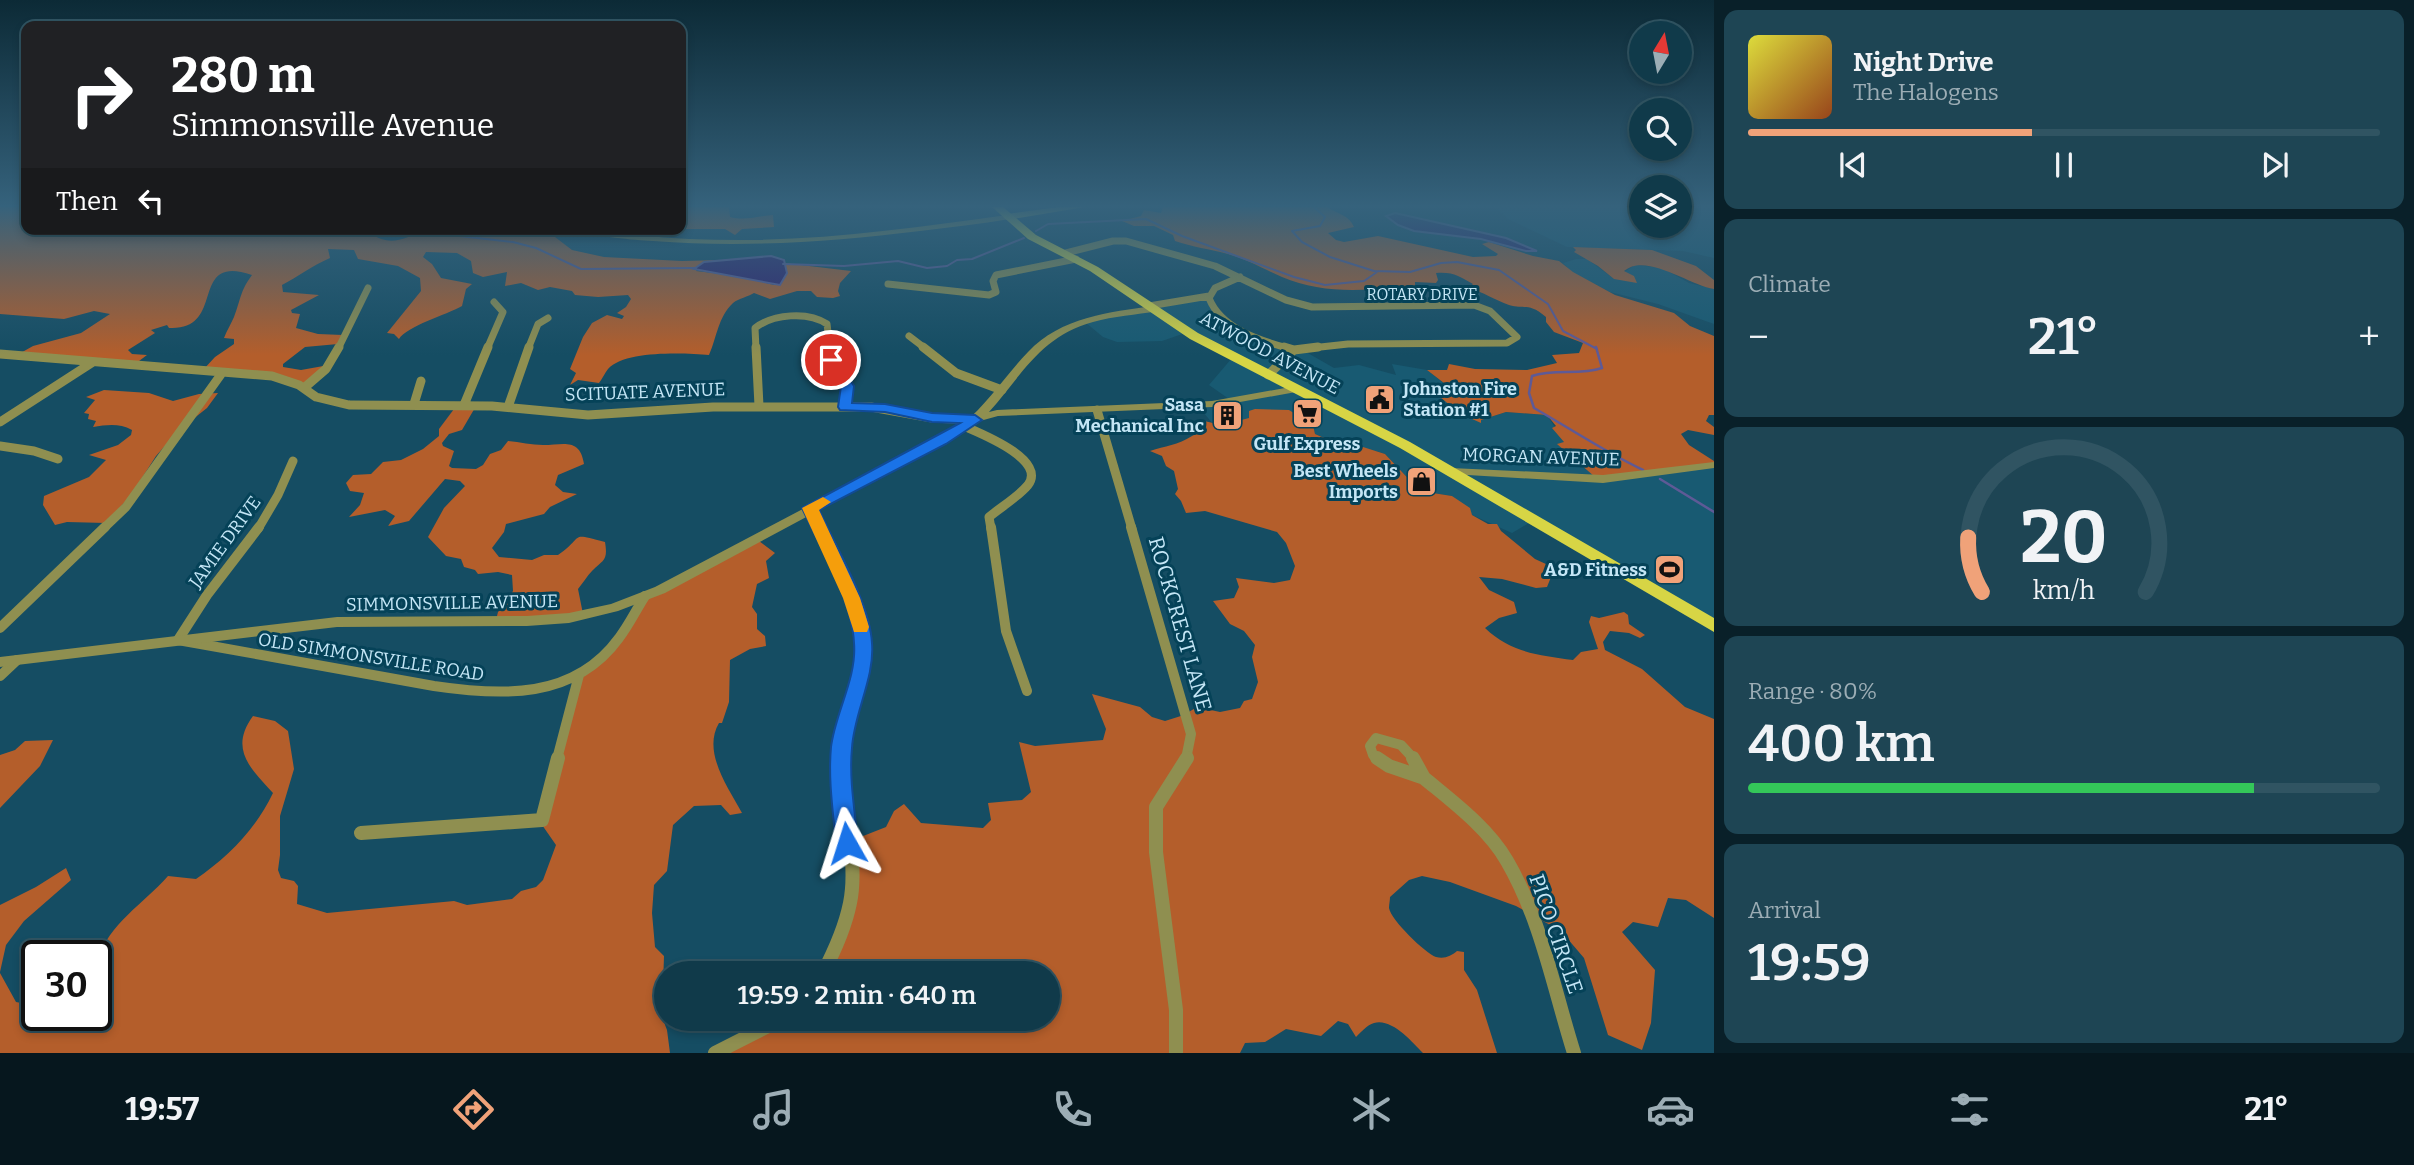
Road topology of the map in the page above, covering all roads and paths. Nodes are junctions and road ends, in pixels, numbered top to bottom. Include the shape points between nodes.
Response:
1 (1071, 256) joint
2 (1173, 256) edge
3 (1240, 277) junction
4 (888, 284) dead end
5 (368, 288) dead end
6 (1209, 296) junction
7 (494, 302) dead end
8 (1152, 308) junction
9 (548, 318) dead end
10 (909, 336) dead end
11 (1294, 350) junction
12 (0, 354) edge
13 (93, 362) junction
14 (222, 373) junction
15 (1268, 375) junction
16 (421, 381) dead end
17 (304, 388) junction
18 (1296, 389) junction
19 (1002, 390) junction
20 (414, 404) junction
21 (464, 405) junction
22 (759, 406) junction
23 (508, 407) junction
24 (845, 407) junction
25 (1097, 410) junction
26 (0, 422) edge
27 (970, 423) junction
28 (0, 446) edge
29 (58, 460) dead end
30 (293, 461) dead end
31 (1714, 466) edge
32 (1451, 471) junction
33 (810, 508) junction
34 (645, 596) junction
35 (1714, 626) edge
36 (0, 628) edge
37 (178, 640) junction
38 (17, 660) junction
39 (0, 662) edge
40 (579, 675) junction
41 (0, 676) edge
42 (1027, 691) dead end
43 (1424, 778) dead end
44 (361, 833) dead end
45 (829, 961) edge
46 (758, 1031) edge
47 (715, 1053) edge
48 (1176, 1053) edge
49 (1574, 1053) edge

1 - 4 street, ROTARY DRIVE via 998,274 993,281 996,292 989,295
1 - 8 main road, ATWOOD AVENUE
2 - 3 street, ROTARY DRIVE
3 - 6 street
3 - 11 street, ROTARY DRIVE via 1312,307 1475,305 1490,311 1517,337 1507,342 1348,344
5 - 17 street via 356,303 326,372
6 - 8 street
6 - 11 street via 1211,308 1226,321
7 - 21 street via 503,312
8 - 15 main road, ATWOOD AVENUE
8 - 19 street, SIMMONSVILLE AVENUE via 1092,319 1055,334 1036,348
9 - 23 street via 534,332
10 - 19 street via 956,373
11 - 15 street
12 - 13 street, SCITUATE AVENUE
13 - 14 street, SCITUATE AVENUE
13 - 26 street
14 - 17 street, SCITUATE AVENUE via 272,376
14 - 36 street via 126,506
15 - 18 main road, ATWOOD AVENUE
16 - 20 street
17 - 20 street, SCITUATE AVENUE via 341,404
18 - 25 street, SCITUATE AVENUE via 1212,404
18 - 32 main road, ATWOOD AVENUE
19 - 27 street, SIMMONSVILLE AVENUE
20 - 21 street, SCITUATE AVENUE
21 - 23 street, SCITUATE AVENUE
22 - 23 street, SCITUATE AVENUE via 588,415
22 - 24 street, SCITUATE AVENUE
22 - 24 street via 755,328 768,320 818,317 825,322 831,360 848,386
24 - 27 street, SCITUATE AVENUE via 885,408
25 - 27 street, SCITUATE AVENUE via 997,413
25 - 48 street, ROCKCREST LANE via 1191,734 1186,762 1156,807 1156,852 1176,1010
27 - 33 street, SIMMONSVILLE AVENUE
27 - 42 street via 1030,469 1030,481 989,517 1006,631
28 - 29 street
30 - 37 street, JAMIE DRIVE via 274,506 251,542 216,582
31 - 32 street, MORGAN AVENUE via 1603,479
32 - 35 main road, ATWOOD AVENUE
33 - 34 street, SIMMONSVILLE AVENUE
33 - 45 street via 852,598 863,641 842,746 851,901 842,937
34 - 37 street, SIMMONSVILLE AVENUE via 603,611 556,619 360,621
34 - 40 street, OLD SIMMONSVILLE ROAD via 625,631
37 - 38 street, SIMMONSVILLE AVENUE
37 - 40 street, OLD SIMMONSVILLE ROAD via 485,695 550,687
38 - 39 street, SIMMONSVILLE AVENUE
38 - 41 street
40 - 44 street via 542,820
43 - 49 street, PICO CIRCLE via 1469,816 1506,859 1528,904
46 - 47 street

